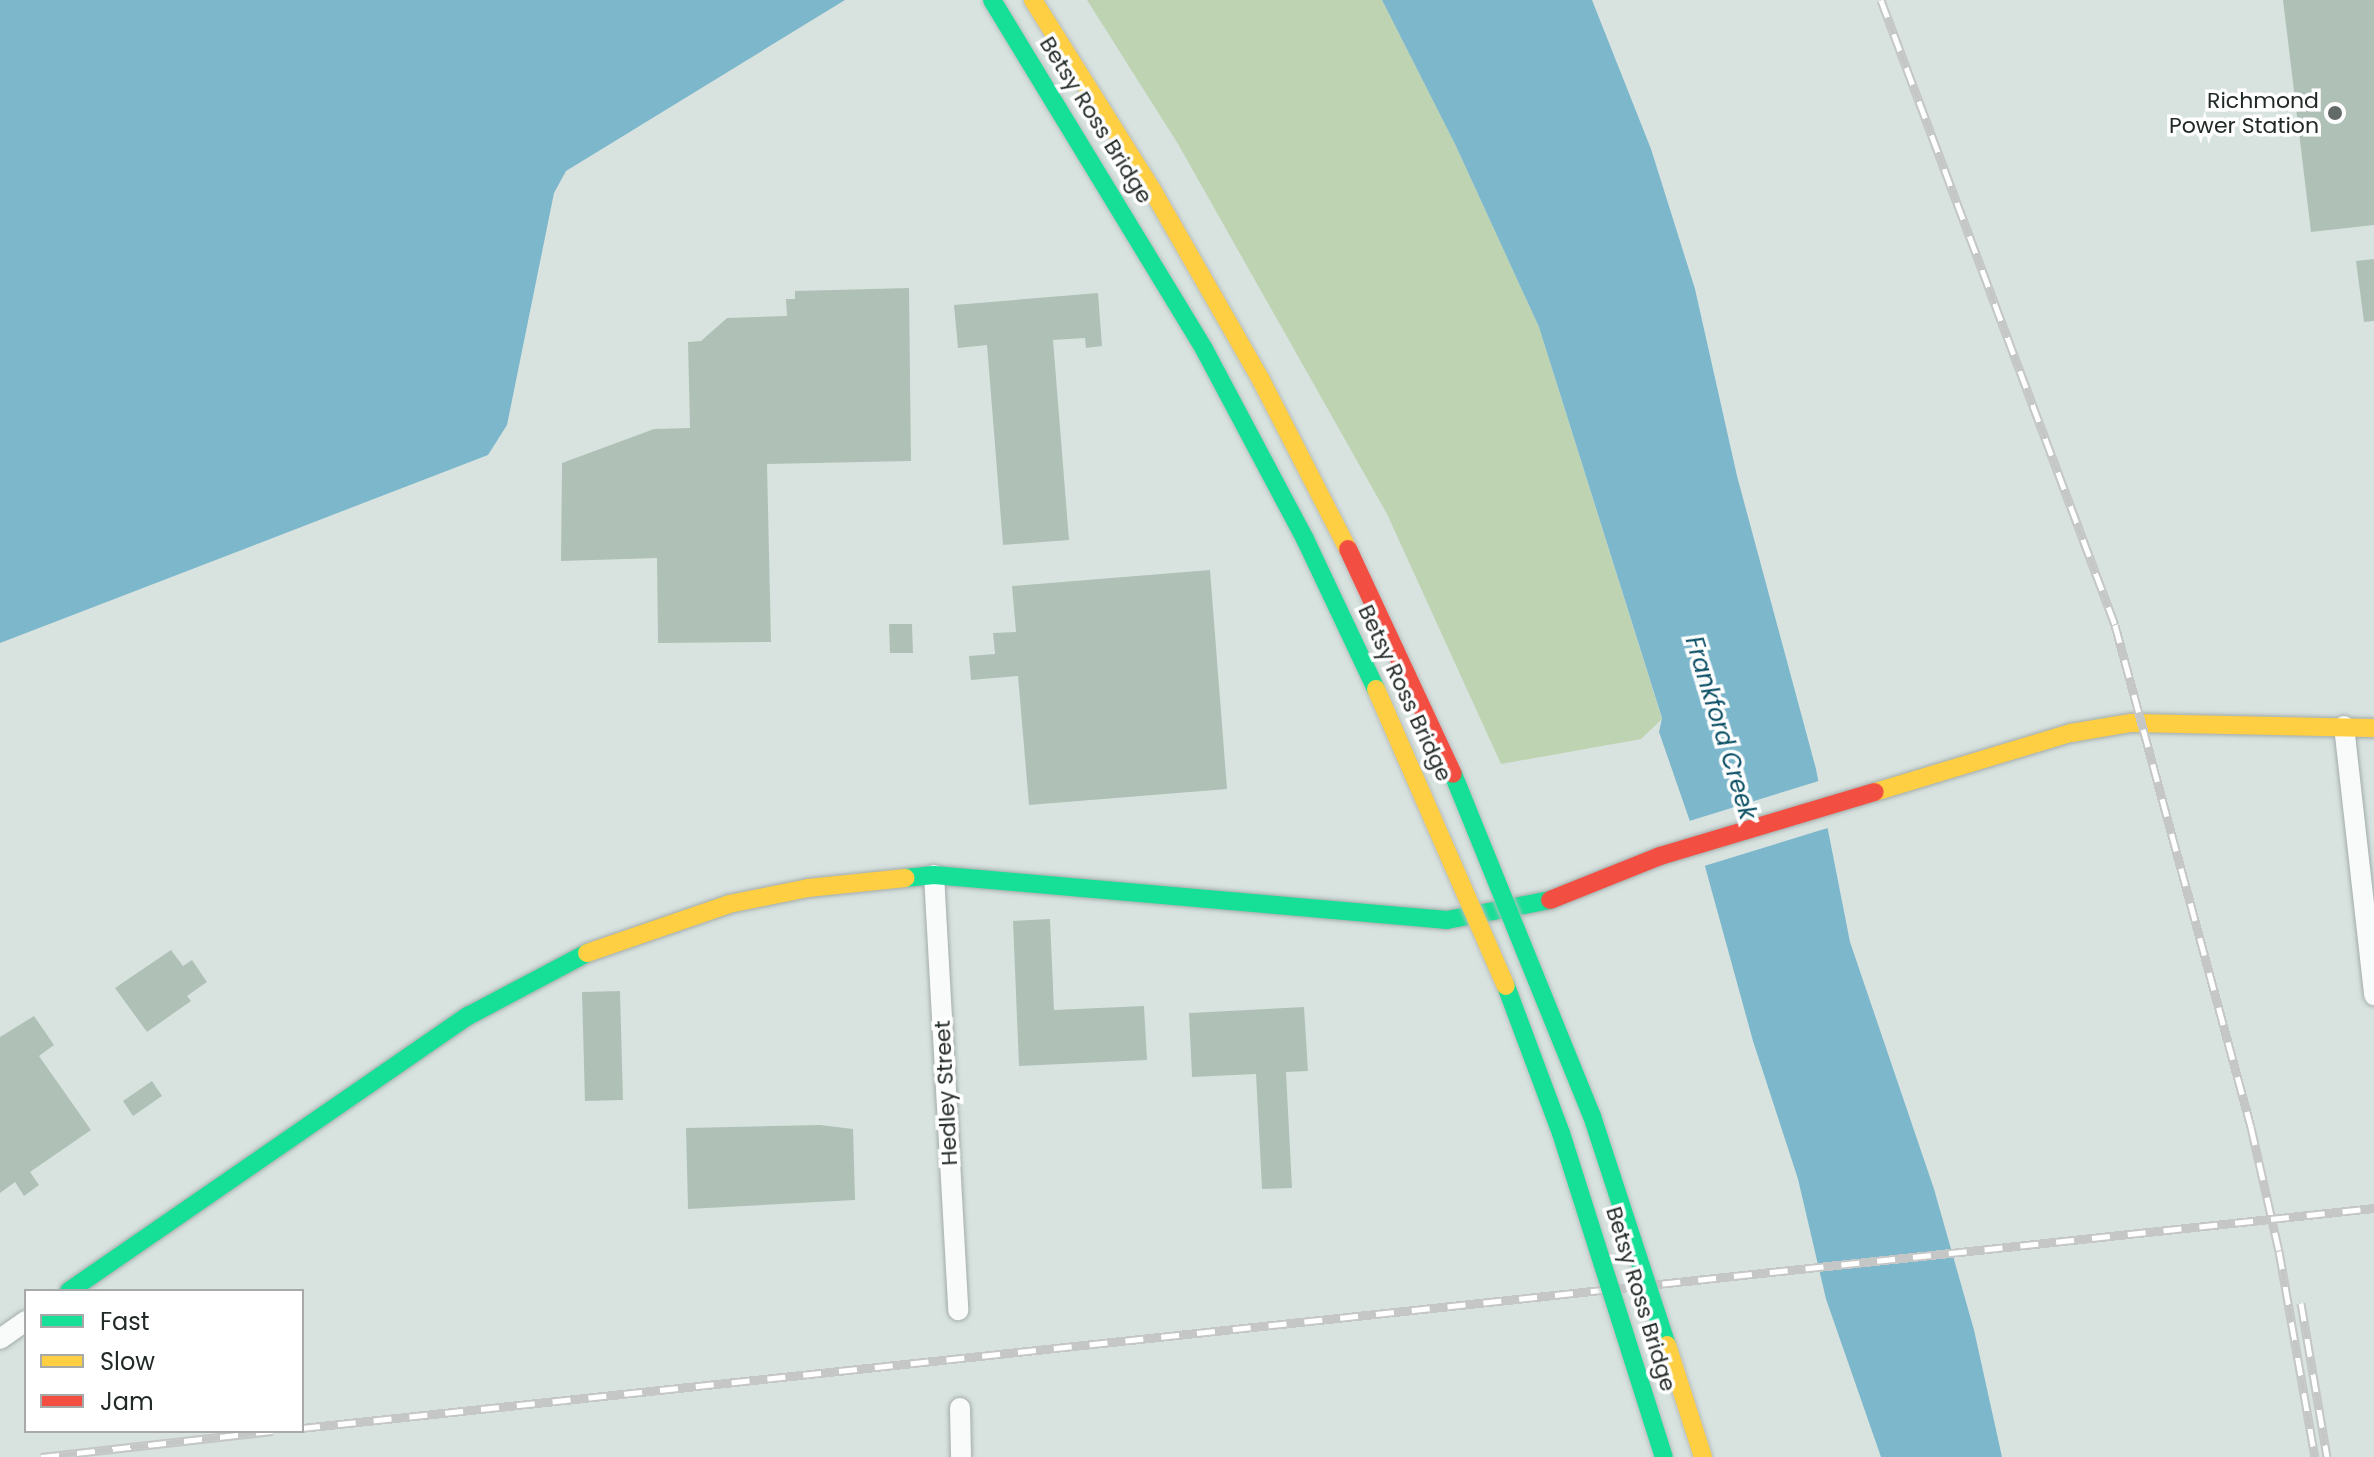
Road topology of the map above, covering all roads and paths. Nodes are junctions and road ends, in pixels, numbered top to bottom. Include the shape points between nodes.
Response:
1 (992, 0) edge
2 (1033, 0) edge
3 (2344, 726) junction
4 (2374, 728) edge
5 (934, 875) junction
6 (2374, 995) edge
7 (72, 1289) edge
8 (958, 1310) dead end
9 (24, 1322) edge
10 (0, 1339) edge
11 (960, 1408) dead end
12 (961, 1457) edge
13 (1664, 1457) edge
14 (1703, 1457) edge

1 - 13 main road, Betsy Ross Bridge, bridge via 1094,160 1211,361 1398,734 1511,999 1561,1133
2 - 14 main road, Betsy Ross Bridge, bridge via 1154,193 1261,380 1451,768 1592,1116
3 - 4 main road
3 - 5 main road via 2131,723 2071,733 1660,856 1544,902 1447,920
3 - 6 street
5 - 7 main road via 808,888 729,904 593,950 536,977 468,1016
5 - 8 street, Hedley Street
9 - 10 street
11 - 12 street

